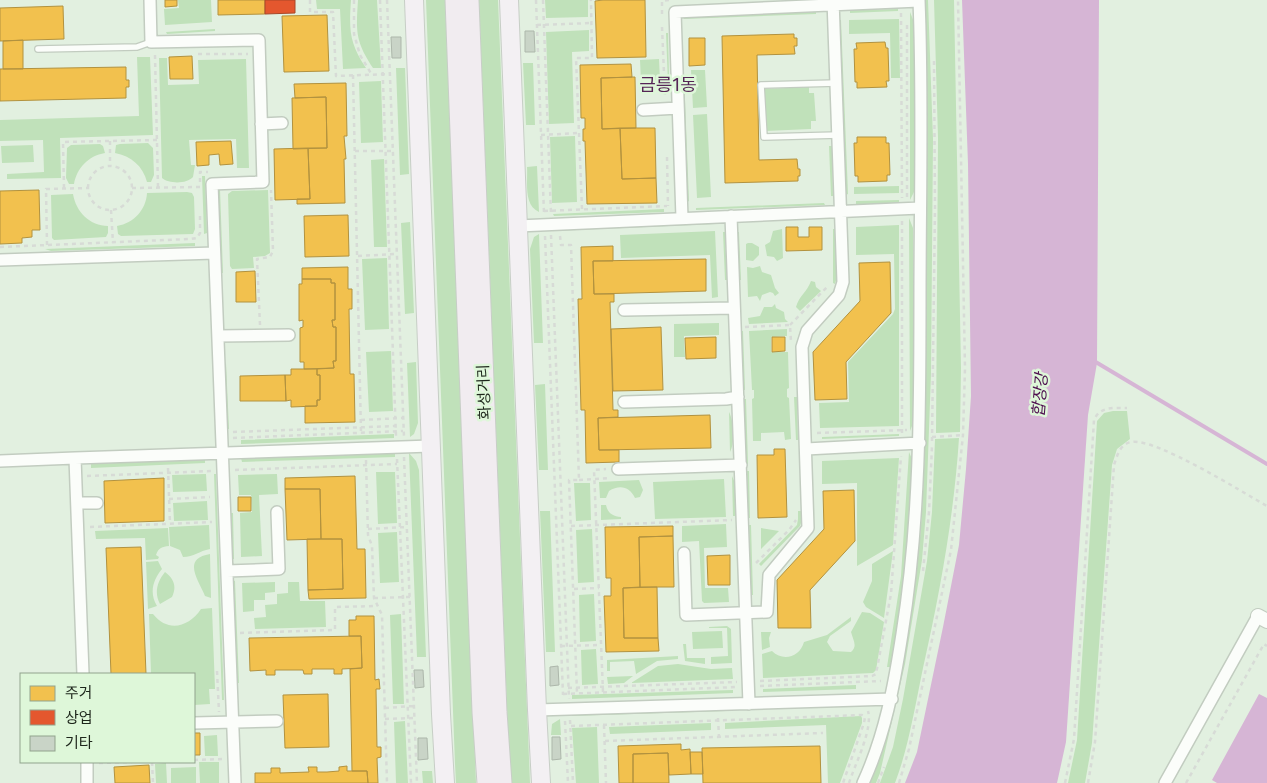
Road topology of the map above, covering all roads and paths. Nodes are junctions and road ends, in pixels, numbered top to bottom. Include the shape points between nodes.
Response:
1 (150, 0) edge
2 (310, 0) edge
3 (354, 0) edge
4 (380, 0) edge
5 (387, 0) edge
6 (414, 0) edge
7 (455, 0) edge
8 (469, 0) edge
9 (509, 0) edge
10 (536, 0) edge
11 (543, 0) edge
12 (591, 0) edge
13 (958, 0) edge
14 (919, 1) edge
15 (833, 2) edge
16 (592, 23) junction
17 (537, 25) junction
18 (544, 25) junction
19 (151, 42) junction
20 (38, 49) dead end
21 (194, 54) dead end
22 (251, 54) dead end
23 (390, 74) junction
24 (353, 75) junction
25 (372, 75) junction
26 (383, 75) junction
27 (837, 83) junction
28 (678, 108) junction
29 (643, 110) dead end
30 (282, 123) dead end
31 (261, 124) junction
32 (541, 134) junction
33 (548, 134) junction
34 (578, 134) junction
35 (839, 135) junction
36 (157, 140) junction
37 (110, 141) junction
38 (386, 151) junction
39 (392, 151) junction
40 (355, 152) junction
41 (110, 166) junction
42 (209, 172) dead end
43 (158, 187) junction
44 (200, 187) junction
45 (271, 187) dead end
46 (64, 188) junction
47 (88, 188) junction
48 (132, 188) junction
49 (200, 196) dead end
50 (902, 197) dead end
51 (907, 197) dead end
52 (681, 205) junction
53 (920, 208) junction
54 (582, 209) junction
55 (111, 210) junction
56 (550, 210) junction
57 (544, 211) junction
58 (842, 211) junction
59 (200, 214) dead end
60 (731, 216) junction
61 (682, 218) junction
62 (893, 221) dead end
63 (907, 221) dead end
64 (547, 224) junction
65 (518, 226) junction
66 (560, 234) dead end
67 (112, 243) junction
68 (47, 245) junction
69 (0, 247) edge
70 (214, 253) junction
71 (389, 254) junction
72 (396, 254) junction
73 (357, 256) junction
74 (0, 260) edge
75 (831, 284) dead end
76 (734, 308) junction
77 (624, 310) dead end
78 (745, 318) dead end
79 (790, 325) junction
80 (740, 328) junction
81 (261, 335) junction
82 (289, 335) dead end
83 (218, 336) junction
84 (791, 345) dead end
85 (738, 397) junction
86 (624, 402) dead end
87 (1127, 408) dead end
88 (396, 418) junction
89 (403, 418) junction
90 (361, 420) junction
91 (233, 423) dead end
92 (396, 426) junction
93 (361, 427) junction
94 (907, 430) dead end
95 (396, 431) junction
96 (403, 431) junction
97 (233, 432) junction
98 (361, 432) junction
99 (817, 433) dead end
100 (963, 435) junction
101 (221, 436) junction
102 (932, 437) dead end
103 (233, 438) junction
104 (920, 443) junction
105 (431, 446) junction
106 (400, 447) junction
107 (806, 449) junction
108 (222, 453) junction
109 (75, 458) junction
110 (366, 460) dead end
111 (0, 461) edge
112 (397, 464) junction
113 (366, 465) junction
114 (741, 465) junction
115 (168, 468) dead end
116 (618, 469) joint
117 (222, 471) junction
118 (168, 473) junction
119 (76, 476) junction
120 (210, 497) dead end
121 (169, 499) junction
122 (97, 502) dead end
123 (77, 503) junction
124 (1267, 506) edge
125 (277, 512) dead end
126 (796, 512) dead end
127 (743, 520) junction
128 (212, 522) dead end
129 (170, 524) junction
130 (597, 525) junction
131 (571, 526) junction
132 (90, 527) dead end
133 (400, 528) junction
134 (407, 528) junction
135 (368, 529) junction
136 (684, 553) dead end
137 (756, 554) dead end
138 (756, 563) junction
139 (227, 571) junction
140 (756, 571) dead end
141 (599, 588) junction
142 (574, 589) junction
143 (403, 597) junction
144 (410, 597) junction
145 (374, 598) junction
146 (377, 606) junction
147 (746, 613) junction
148 (1262, 618) edge
149 (240, 633) dead end
150 (602, 645) junction
151 (561, 646) junction
152 (567, 646) junction
153 (575, 646) junction
154 (1267, 646) edge
155 (83, 673) edge
156 (603, 692) dead end
157 (577, 693) dead end
158 (892, 699) junction
159 (749, 704) junction
160 (413, 706) junction
161 (408, 707) junction
162 (384, 708) junction
163 (862, 709) dead end
164 (537, 710) junction
165 (717, 714) dead end
166 (567, 715) junction
167 (408, 718) junction
168 (413, 718) junction
169 (385, 719) junction
170 (604, 719) dead end
171 (718, 720) junction
172 (277, 721) dead end
173 (233, 722) junction
174 (195, 723) edge
175 (604, 725) junction
176 (570, 726) junction
177 (823, 733) dead end
178 (718, 737) junction
179 (605, 741) junction
180 (222, 759) dead end
181 (195, 760) edge
182 (92, 763) edge
183 (152, 763) edge
184 (87, 783) edge
185 (153, 783) edge
186 (235, 783) edge
187 (387, 783) edge
188 (411, 783) edge
189 (416, 783) edge
190 (445, 783) edge
191 (487, 783) edge
192 (502, 783) edge
193 (542, 783) edge
194 (568, 783) edge
195 (573, 783) edge
196 (606, 783) edge
197 (843, 783) edge
198 (849, 783) edge
199 (863, 783) edge
200 (899, 783) edge
201 (1064, 783) edge
202 (1088, 783) edge
203 (1165, 783) edge
204 (1186, 783) edge

1 - 19 street
2 - 24 path via 310,12 333,12 336,76
3 - 25 path via 354,34 360,55
4 - 26 path
5 - 23 path
6 - 105 main road
7 - 191 highway, 화성거리
8 - 192 highway, 화성거리
9 - 65 main road
10 - 17 path
11 - 18 path
12 - 16 path
13 - 100 path via 965,368
14 - 15 street
14 - 53 street
15 - 27 street
15 - 28 street via 675,12
16 - 18 path
16 - 34 path via 592,58 576,58
17 - 18 path
17 - 32 path
18 - 33 path
19 - 20 lane via 136,46
19 - 31 street via 259,40
19 - 36 path via 155,55
21 - 22 path
23 - 26 path
23 - 39 path
24 - 25 path
24 - 40 path
25 - 26 path
26 - 38 path
27 - 35 street
27 - 35 lane via 761,85 764,137
28 - 29 street
28 - 52 street
30 - 31 street
31 - 70 street via 263,182 212,184
32 - 33 path
32 - 57 path
33 - 34 path
33 - 56 path
34 - 54 path
35 - 58 street
36 - 37 path
36 - 43 path
37 - 41 path
37 - 46 path via 63,142
38 - 39 path
38 - 40 path
38 - 71 path
39 - 72 path
40 - 73 path
41 - 47 path via 97,170
41 - 48 path via 128,175
42 - 44 path via 200,172
43 - 44 path
43 - 48 path
44 - 49 path
45 - 81 path via 273,251 270,257 258,259
46 - 47 path
46 - 68 path via 46,189
47 - 55 path via 92,201 103,209
48 - 55 path via 128,201
50 - 51 path
52 - 54 path
52 - 61 street
53 - 58 street
53 - 104 street
54 - 56 path
55 - 67 path
56 - 57 path
56 - 64 path
57 - 64 path
58 - 60 street
58 - 107 street via 842,288 807,331 802,347
59 - 67 path via 197,238
60 - 61 street
60 - 76 street
61 - 64 street
62 - 63 path
64 - 65 street
64 - 151 path
64 - 152 path
65 - 164 main road
66 - 131 path via 560,246 571,245 580,480 569,480
67 - 68 path
68 - 69 path
70 - 74 street
70 - 83 street
71 - 72 path
71 - 73 path
71 - 88 path
72 - 89 path
73 - 90 path
75 - 79 path
76 - 77 street
76 - 80 street
78 - 80 path
79 - 80 path
79 - 84 path
80 - 85 street
81 - 82 street
81 - 83 street
83 - 101 street
85 - 86 street
85 - 114 street
87 - 201 path via 1102,410 1094,420 1074,740
88 - 89 path
88 - 90 path
88 - 92 path
89 - 96 path
90 - 93 path
91 - 97 path
92 - 93 path
92 - 95 path
93 - 97 path
93 - 98 path
94 - 99 path
95 - 96 path
95 - 98 path
95 - 106 path
96 - 106 path
97 - 101 path
97 - 103 path
98 - 103 path
100 - 102 path
100 - 200 path via 951,550 910,749
101 - 103 path
101 - 108 street
104 - 107 street
104 - 158 street via 911,575
105 - 106 street
105 - 190 main road
106 - 108 street
106 - 112 path
106 - 134 path
107 - 147 street via 808,528 768,575 768,612
108 - 109 street
108 - 117 street
109 - 111 street
109 - 119 street
110 - 113 path
112 - 113 path
112 - 133 path
113 - 117 path
113 - 135 path
114 - 116 street
114 - 127 street
115 - 118 path
116 - 130 path via 594,470
117 - 118 path
117 - 139 street
118 - 119 path
118 - 121 path
119 - 123 street
120 - 121 path
121 - 129 path
122 - 123 street
123 - 155 street
124 - 202 path via 1154,446 1131,442 1120,450 1114,465 1095,742
125 - 139 street via 279,569
126 - 138 path via 796,519 789,530
127 - 130 path
127 - 147 street
128 - 129 path
129 - 132 path
130 - 131 path
130 - 141 path
131 - 142 path
133 - 134 path
133 - 135 path
133 - 143 path
134 - 144 path
135 - 145 path via 372,546
136 - 147 street via 686,614
137 - 138 path
138 - 140 path
139 - 173 street
141 - 142 path
141 - 150 path
142 - 153 path
143 - 144 path
143 - 145 path
143 - 161 path
144 - 160 path
145 - 146 path
146 - 149 path via 335,607 335,630
146 - 162 path via 382,615
147 - 159 street
148 - 203 street
150 - 153 path
150 - 156 path
151 - 152 path
151 - 166 path
152 - 153 path
152 - 166 path
153 - 157 path
154 - 204 path via 1264,644
158 - 159 street
158 - 199 street
159 - 166 street
160 - 161 path
160 - 168 path
161 - 162 path
161 - 167 path
162 - 169 path
163 - 198 path via 868,711 870,718
164 - 166 street
164 - 193 main road
165 - 171 path
166 - 176 path
166 - 194 path
167 - 168 path
167 - 169 path
167 - 188 path
168 - 189 path
169 - 187 path
170 - 175 path
171 - 175 path
171 - 178 path
171 - 197 path via 864,715
172 - 173 street
173 - 174 street
173 - 186 street
175 - 176 path
175 - 179 path
176 - 195 path
177 - 178 path
178 - 179 path
179 - 196 path
180 - 181 path
182 - 184 street
183 - 185 path

